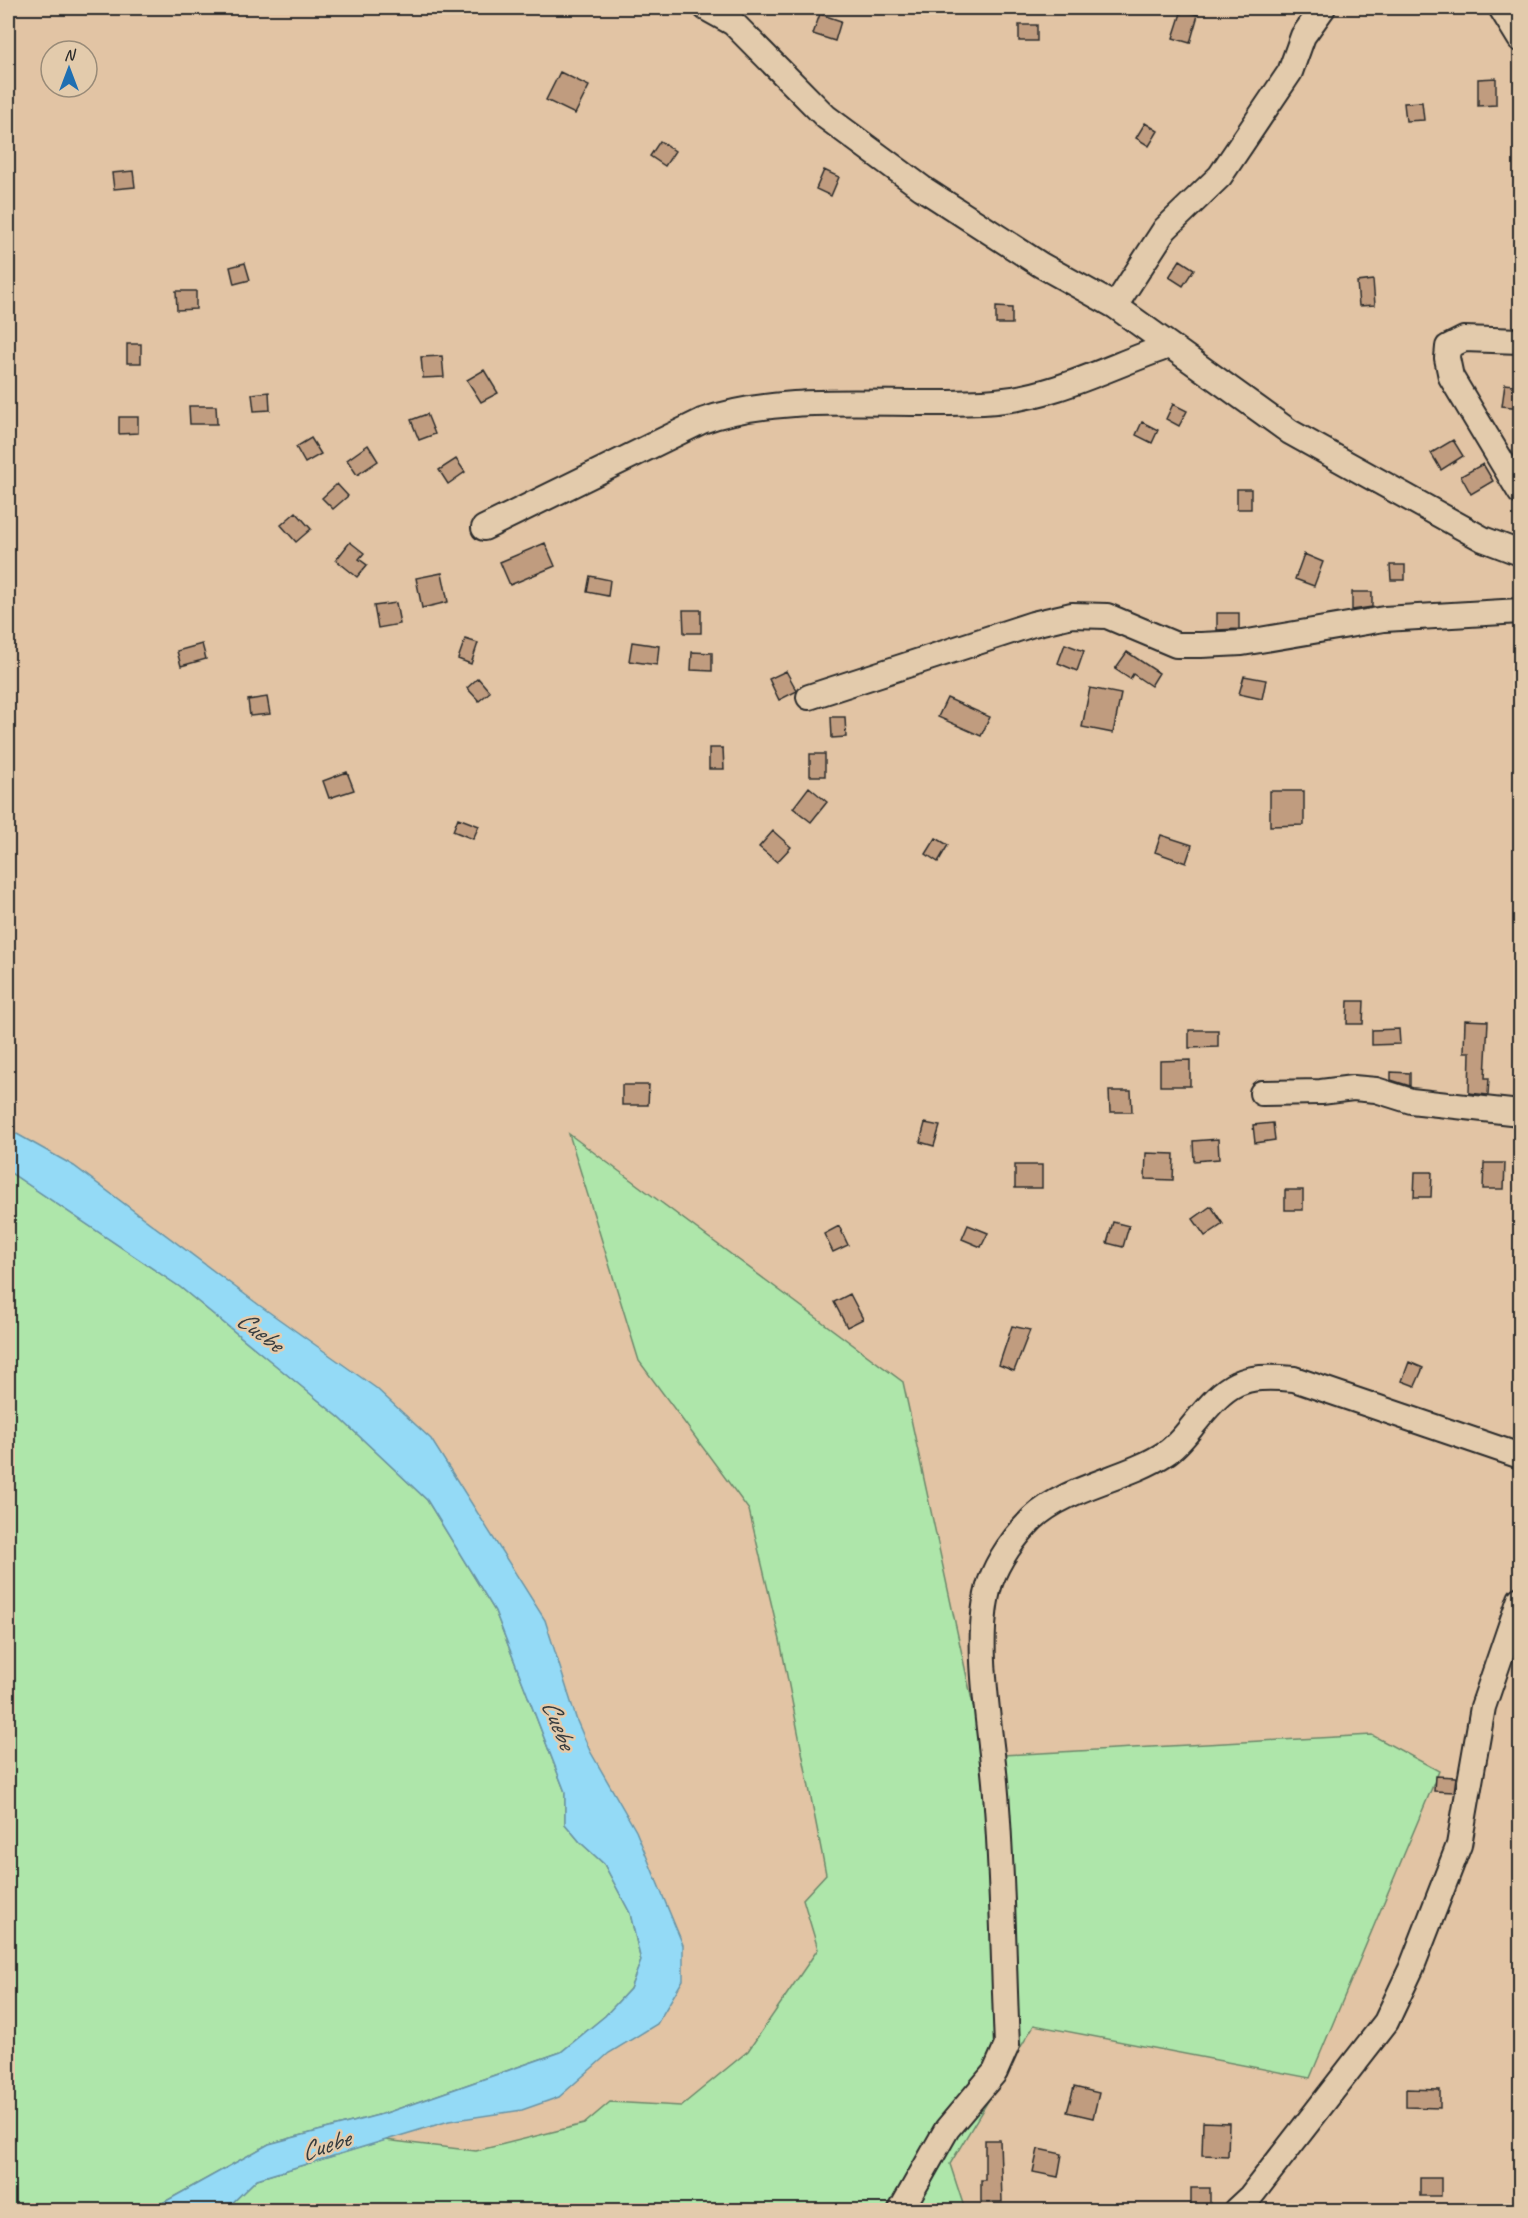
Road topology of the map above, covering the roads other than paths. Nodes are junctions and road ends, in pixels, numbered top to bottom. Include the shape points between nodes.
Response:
1 (706, 8) edge
2 (1323, 8) edge
3 (1501, 8) edge
4 (1521, 39) edge
5 (1115, 306) junction
6 (1521, 341) edge
7 (1169, 346) junction
8 (1521, 492) edge
9 (484, 528) dead end
10 (1521, 553) edge
11 (1521, 611) edge
12 (809, 697) dead end
13 (1262, 1093) dead end
14 (1521, 1113) edge
15 (1521, 1456) edge
16 (1521, 1599) edge
17 (901, 2211) edge
18 (1236, 2211) edge

1 - 5 street via 734,23 826,117 922,188 1041,265
2 - 5 street via 1303,36 1290,72 1220,176 1165,229
3 - 4 street
5 - 7 street
6 - 8 street via 1464,339 1448,347 1447,358 1451,377
7 - 9 street via 1049,392 997,401 804,405 726,412
7 - 10 street via 1290,432 1483,539
11 - 12 street via 1384,619 1242,643 1201,645 1176,645 1107,616 1072,615 1033,624
13 - 14 street via 1353,1088 1376,1090 1411,1101
15 - 17 street via 1294,1378 1261,1376 1238,1381 1226,1389 1167,1453 1055,1504 1033,1518 1009,1546 990,1582 985,1609 1007,2045 995,2073 947,2129
16 - 18 street via 1484,1707 1459,1845 1401,1990 1386,2022

